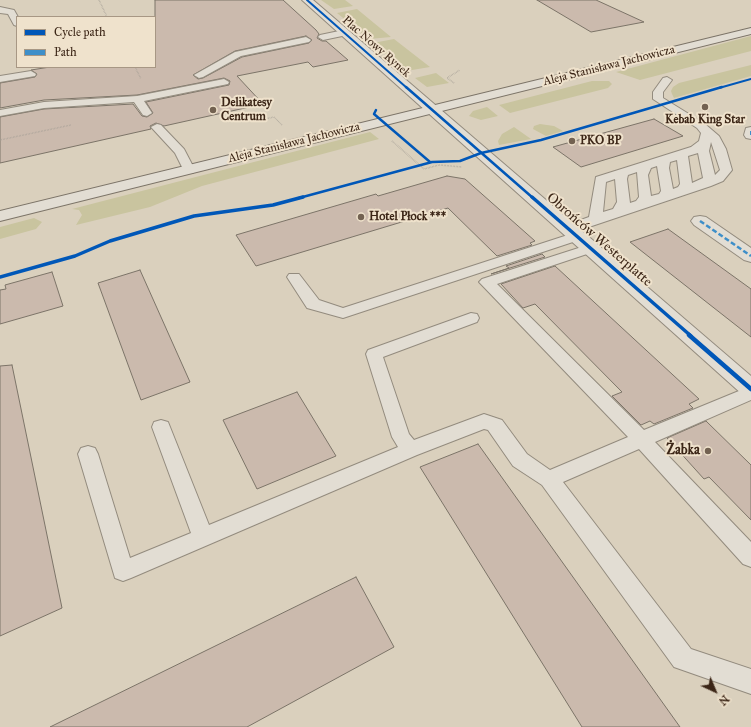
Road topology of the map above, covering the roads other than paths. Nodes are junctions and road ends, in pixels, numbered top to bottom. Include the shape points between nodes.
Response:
1 (307, 0) edge
2 (0, 10) edge
3 (16, 21) edge
4 (751, 31) edge
5 (344, 33) junction
6 (323, 37) dead end
7 (306, 40) dead end
8 (30, 74) dead end
9 (200, 75) dead end
10 (0, 78) edge
11 (667, 80) dead end
12 (224, 82) dead end
13 (137, 99) junction
14 (431, 109) junction
15 (0, 113) edge
16 (147, 113) dead end
17 (157, 128) dead end
18 (703, 128) junction
19 (751, 131) edge
20 (751, 135) edge
21 (705, 142) junction
22 (682, 153) junction
23 (665, 158) junction
24 (646, 165) junction
25 (189, 170) junction
26 (623, 172) junction
27 (707, 183) junction
28 (684, 189) junction
29 (664, 196) junction
30 (641, 204) junction
31 (618, 212) junction
32 (0, 216) edge
33 (595, 219) junction
34 (700, 221) dead end
35 (579, 237) junction
36 (751, 256) edge
37 (294, 277) dead end
38 (471, 318) dead end
39 (751, 389) edge
40 (751, 393) edge
41 (161, 427) dead end
42 (642, 440) junction
43 (410, 450) junction
44 (88, 454) dead end
45 (549, 479) junction
46 (202, 537) junction
47 (751, 558) edge
48 (751, 682) edge

1 - 5 main road, Plac Nowy Rynek
2 - 3 lane via 12,12
4 - 14 main road, Aleja Stanisława Jachowicza
5 - 6 lane
5 - 14 main road, Plac Nowy Rynek
7 - 9 lane via 238,54
8 - 10 lane
11 - 18 lane via 658,92 658,99
12 - 13 lane
13 - 15 lane via 44,105
13 - 16 lane
14 - 25 main road, Aleja Stanisława Jachowicza
14 - 35 main road, Obrońców Westerplatte
17 - 25 lane via 180,152
18 - 21 lane via 707,133
18 - 27 lane via 715,138 726,170 720,178
19 - 20 main road
21 - 22 lane via 695,150
21 - 27 lane via 703,151 709,178
22 - 23 lane
22 - 28 lane via 686,184
23 - 24 lane
23 - 29 lane via 663,168 667,191
24 - 26 lane
24 - 30 lane via 642,175 645,197
25 - 32 main road, Aleja Stanisława Jachowicza
26 - 31 lane via 621,179 624,202
26 - 33 lane via 600,180
27 - 28 lane
28 - 29 lane
29 - 30 lane
30 - 31 lane
31 - 33 lane
33 - 35 lane
34 - 36 main road
35 - 37 lane via 343,313 313,304
35 - 39 main road, Obrońców Westerplatte
35 - 42 lane via 487,282
38 - 43 lane via 374,354 401,437
40 - 42 lane
41 - 46 lane
42 - 45 lane
42 - 47 lane
43 - 45 lane via 484,421 495,426 520,460
43 - 46 lane
44 - 46 lane via 123,572
45 - 48 lane via 683,658

